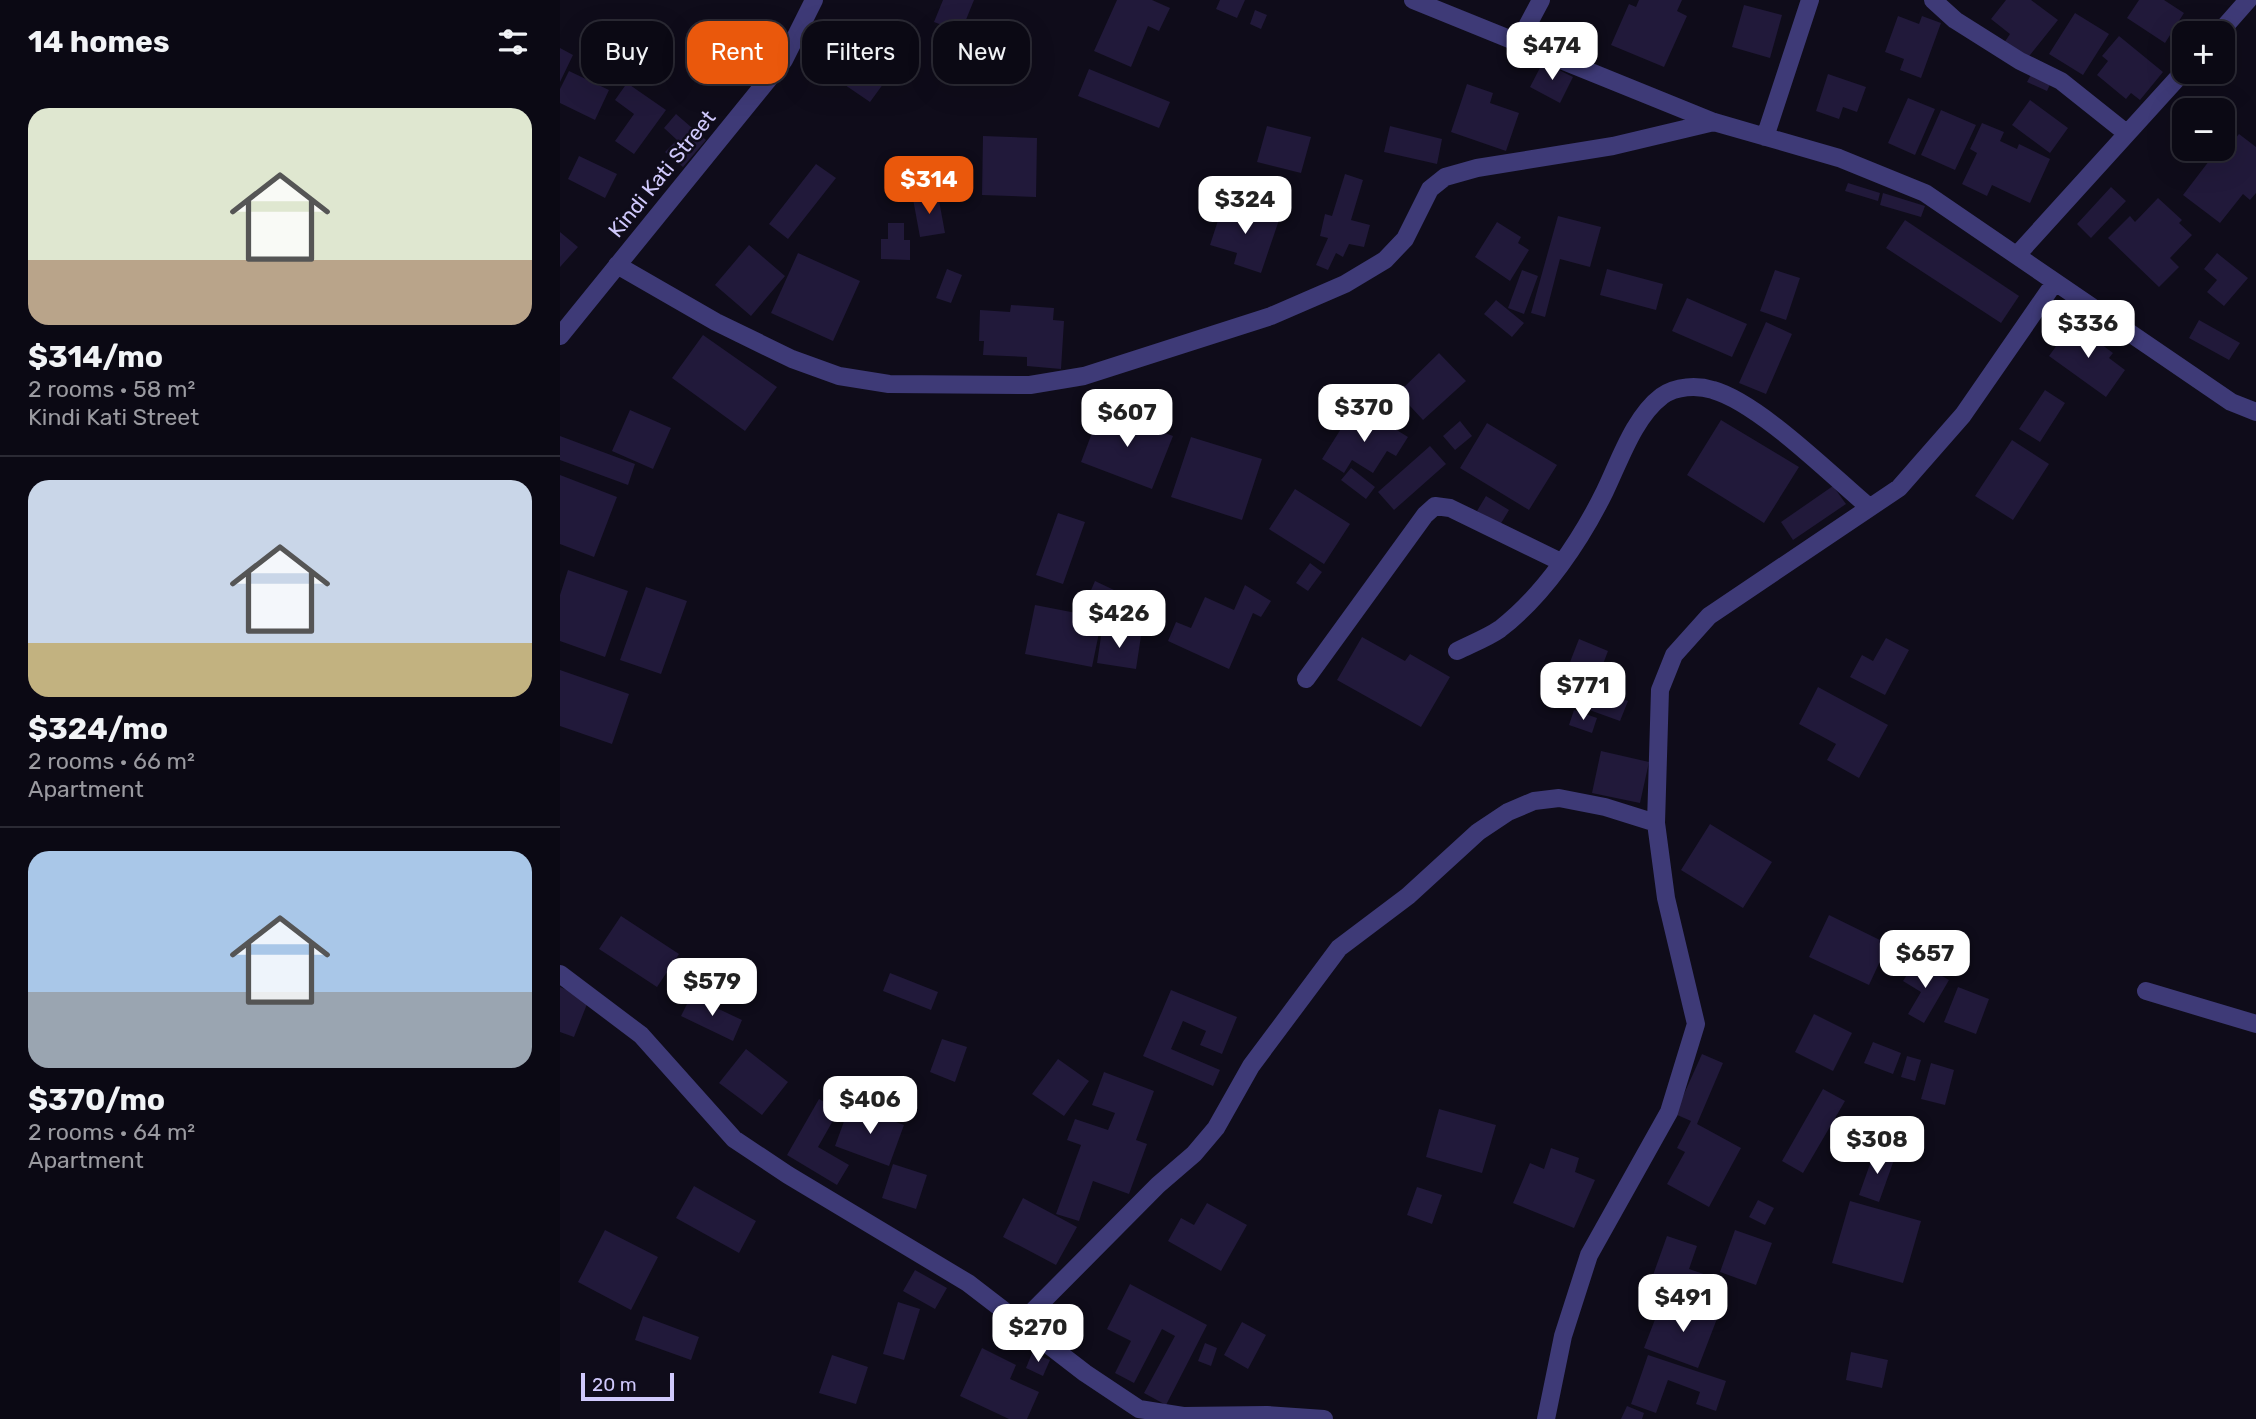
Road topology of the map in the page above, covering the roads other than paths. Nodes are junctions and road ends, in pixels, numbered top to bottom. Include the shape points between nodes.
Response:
1 (814, 0) edge
2 (1413, 0) edge
3 (1541, 0) edge
4 (1810, 0) edge
5 (1933, 0) edge
6 (2248, 0) edge
7 (2230, 21) edge
8 (1517, 45) junction
9 (2172, 83) edge
10 (1714, 122) junction
11 (2125, 132) junction
12 (1765, 137) junction
13 (2017, 255) junction
14 (618, 265) junction
15 (2055, 282) junction
16 (560, 336) edge
17 (2256, 412) edge
18 (1869, 507) junction
19 (1561, 562) junction
20 (1457, 651) dead end
21 (1306, 679) dead end
22 (1657, 823) junction
23 (560, 974) edge
24 (2146, 991) dead end
25 (2256, 1024) edge
26 (1022, 1322) junction
27 (1143, 1414) edge
28 (1324, 1419) edge
29 (1546, 1419) edge

1 - 14 street, Kindi Kati Street via 784,60
2 - 8 street
3 - 8 street
4 - 12 street
5 - 11 street via 1955,20 2061,81
6 - 7 street
8 - 10 street
9 - 11 street
10 - 12 street
10 - 14 street via 1445,177 1430,189 1405,239 1385,260 1345,284 1271,316 1084,376 1030,385 888,384 839,376 716,322
11 - 13 street
12 - 13 street via 1889,176 1925,193
13 - 15 street
14 - 16 street, Kindi Kati Street
15 - 17 street via 2231,401
15 - 18 street via 1963,415 1899,488
18 - 19 street via 1760,415 1713,389 1676,389 1661,397 1635,431 1598,505
18 - 22 street via 1709,616 1674,655 1660,690
19 - 20 street via 1498,630
19 - 21 street via 1450,508 1435,506
22 - 26 street via 1559,798 1534,801 1478,832 1408,896 1339,948 1251,1066 1202,1145
22 - 29 street via 1666,898 1696,1024 1669,1112 1589,1255 1563,1336
23 - 26 street via 641,1035 734,1139 968,1283
24 - 25 street
26 - 27 street
27 - 28 street

